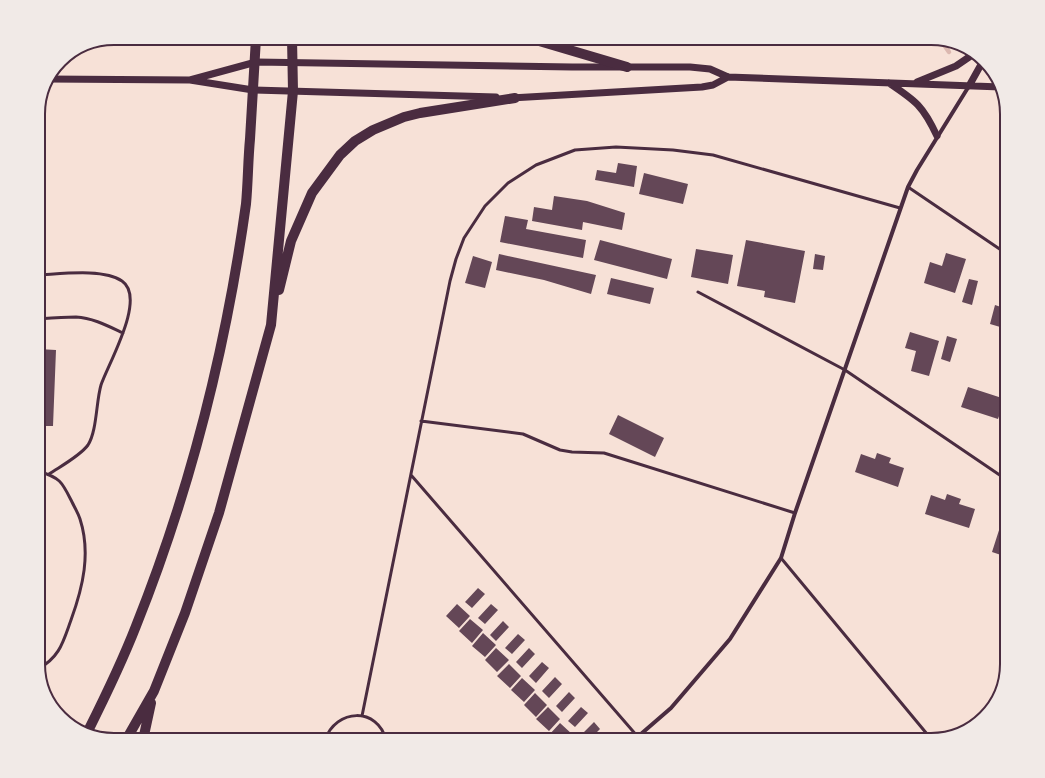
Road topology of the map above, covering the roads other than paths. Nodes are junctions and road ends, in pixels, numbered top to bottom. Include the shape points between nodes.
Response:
1 (255, 45) edge
2 (292, 45) edge
3 (552, 45) edge
4 (969, 57) edge
5 (254, 62) junction
6 (293, 63) junction
7 (980, 66) edge
8 (627, 68) junction
9 (728, 77) junction
10 (55, 79) edge
11 (190, 80) junction
12 (889, 83) junction
13 (913, 84) junction
14 (969, 86) junction
15 (994, 87) edge
16 (252, 90) junction
17 (293, 91) junction
18 (515, 98) junction
19 (937, 136) junction
20 (908, 187) junction
21 (900, 208) junction
22 (1000, 249) edge
23 (45, 275) edge
24 (698, 292) dead end
25 (45, 319) edge
26 (270, 325) junction
27 (123, 333) junction
28 (845, 370) junction
29 (421, 421) junction
30 (45, 473) edge
31 (49, 474) junction
32 (411, 475) junction
33 (1000, 475) edge
34 (795, 512) junction
35 (781, 558) junction
36 (45, 665) edge
37 (154, 691) junction
38 (362, 716) junction
39 (89, 728) edge
40 (130, 733) edge
41 (145, 733) edge
42 (328, 733) edge
43 (383, 733) edge
44 (632, 733) edge
45 (642, 733) edge
46 (926, 733) edge

1 - 5 main road
2 - 6 main road
3 - 8 main road
4 - 13 street via 956,66
5 - 6 street
5 - 11 street
5 - 16 main road
6 - 8 street
6 - 17 main road
7 - 14 street
8 - 9 street via 690,67 710,69
9 - 12 street
9 - 18 street via 713,85 702,87
10 - 11 street
11 - 16 street
12 - 13 street
12 - 19 street via 914,100 926,115
13 - 14 street
14 - 15 street
14 - 19 street
16 - 17 street
16 - 39 main road via 246,202 228,312 204,415 183,490 136,626
17 - 18 street
17 - 26 main road
18 - 26 main road via 404,117 355,141 340,155 312,193 291,241
19 - 20 street
20 - 21 street
20 - 22 lane
21 - 28 street
21 - 29 lane via 713,155 673,150 616,147 575,150 536,165 508,183 485,206 464,238 450,281
23 - 27 lane via 102,274 123,281 131,292
24 - 28 lane
25 - 27 lane via 82,318 105,324
26 - 37 main road via 219,513 185,613
27 - 31 lane via 101,386 88,444
28 - 33 lane
28 - 34 street
29 - 32 lane
29 - 34 lane via 523,434 560,450 604,453
30 - 31 lane
31 - 36 lane via 62,482 80,518 86,547 84,580 74,612 61,649
32 - 38 lane
32 - 44 lane
34 - 35 street
35 - 45 street via 730,639 671,708
35 - 46 lane
37 - 40 main road
37 - 41 main road
38 - 42 lane via 354,715 338,720
38 - 43 lane via 377,724

